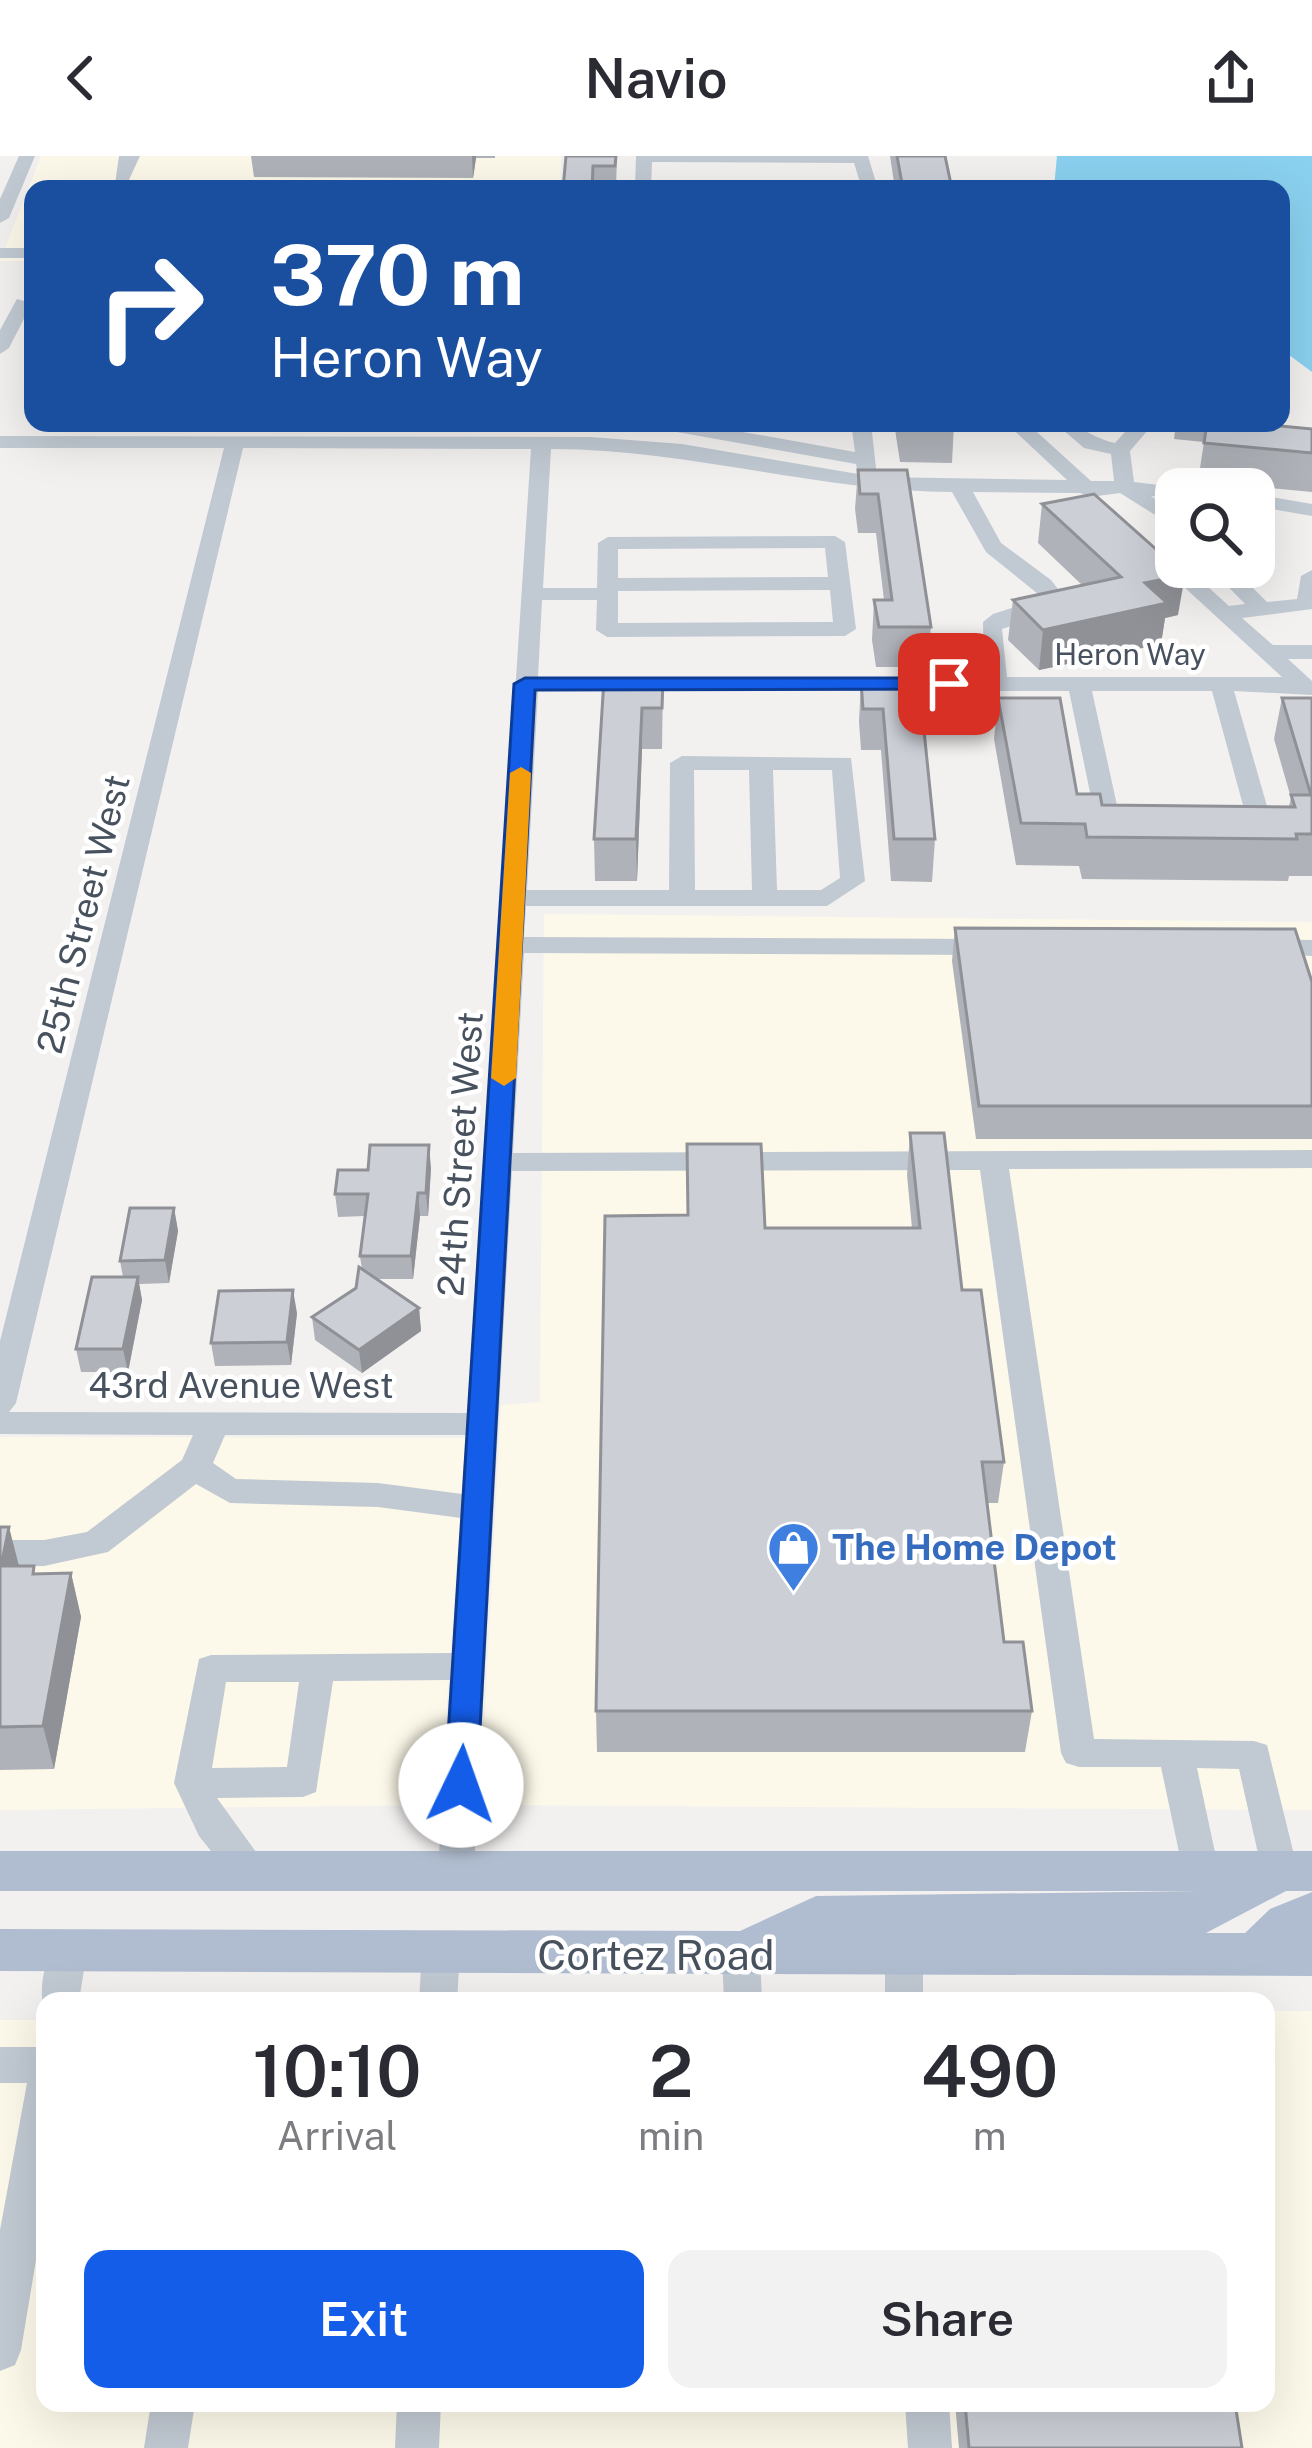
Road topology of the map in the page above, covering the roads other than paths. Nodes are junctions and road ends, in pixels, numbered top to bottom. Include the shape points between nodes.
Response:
1 (27, 156) edge
2 (132, 156) edge
3 (9, 175) edge
4 (121, 180) dead end
5 (643, 180) edge
6 (867, 180) edge
7 (0, 218) edge
8 (24, 309) edge
9 (0, 348) edge
10 (710, 432) edge
11 (862, 432) edge
12 (1026, 432) edge
13 (1077, 432) edge
14 (1136, 432) edge
15 (615, 434) edge
16 (0, 442) edge
17 (235, 442) junction
18 (542, 443) junction
19 (1120, 451) junction
20 (866, 460) junction
21 (869, 483) junction
22 (1085, 486) junction
23 (961, 487) junction
24 (1125, 487) junction
25 (1155, 490) edge
26 (1275, 504) edge
27 (1155, 508) edge
28 (1312, 510) edge
29 (1120, 518) edge
30 (1137, 534) edge
31 (1312, 575) edge
32 (840, 583) junction
33 (1241, 588) edge
34 (607, 589) junction
35 (532, 594) junction
36 (1262, 609) junction
37 (1224, 613) junction
38 (1268, 652) junction
39 (1312, 652) edge
40 (525, 684) junction
41 (996, 684) junction
42 (1078, 684) junction
43 (1221, 684) junction
44 (1307, 688) edge
45 (761, 763) junction
46 (1152, 826) edge
47 (1218, 826) edge
48 (682, 897) junction
49 (514, 898) junction
50 (765, 898) junction
51 (512, 945) junction
52 (1024, 946) edge
53 (1238, 947) edge
54 (1312, 948) edge
55 (1312, 1159) edge
56 (993, 1160) junction
57 (499, 1162) junction
58 (0, 1403) edge
59 (0, 1423) edge
60 (214, 1424) junction
61 (483, 1424) junction
62 (195, 1467) junction
63 (478, 1508) junction
64 (0, 1553) edge
65 (468, 1666) junction
66 (318, 1667) junction
67 (1176, 1754) junction
68 (192, 1783) junction
69 (456, 1869) junction
70 (248, 1870) junction
71 (0, 1871) edge
72 (1201, 1871) junction
73 (1296, 1871) edge
74 (1312, 1913) edge
75 (0, 1950) edge
76 (68, 1951) junction
77 (441, 1952) junction
78 (1289, 1955) edge
79 (904, 1977) edge
80 (742, 1978) edge
81 (61, 1992) edge
82 (439, 1992) edge
83 (36, 2065) edge
84 (0, 2066) edge
85 (36, 2123) edge
86 (10, 2231) edge
87 (0, 2350) edge
88 (172, 2412) edge
89 (419, 2412) edge
90 (928, 2412) edge
91 (166, 2448) edge
92 (417, 2448) edge
93 (930, 2448) edge

1 - 3 street
2 - 4 street
3 - 7 street
5 - 6 street via 644,157 710,157 861,158
8 - 9 street
10 - 20 street
11 - 20 street
12 - 22 street
13 - 19 street
14 - 19 street
15 - 18 street
15 - 21 street
16 - 17 street
17 - 18 street
17 - 58 street, 25th Street West
18 - 35 street, 24th Street West
19 - 24 street
20 - 21 street
21 - 23 street
22 - 23 street
22 - 24 street
22 - 29 street
23 - 41 street via 970,515 1000,554 1054,598 991,627
24 - 25 street
24 - 27 street
26 - 28 street
30 - 37 street
31 - 36 street via 1307,604
32 - 34 street
32 - 34 street via 835,542 630,543 608,544
32 - 34 street via 845,629 607,630
33 - 36 street
34 - 35 street
35 - 40 street, 24th Street West
36 - 37 street
37 - 38 street
38 - 39 street
38 - 44 street
40 - 41 street, Heron Way
40 - 49 street, 24th Street West
41 - 42 street, Heron Way
42 - 43 street, Heron Way
42 - 46 street via 1108,826
43 - 44 street, Heron Way
43 - 47 street via 1261,827
45 - 48 street via 682,763
45 - 50 street
45 - 50 street via 843,763 853,880 827,898
48 - 49 street
48 - 50 street
49 - 51 street, 24th Street West
51 - 52 street
51 - 57 street, 24th Street West
53 - 54 street
55 - 56 street
56 - 57 street
56 - 67 street via 1079,1754
57 - 61 street, 24th Street West
59 - 60 street, 43rd Avenue West
60 - 61 street, 43rd Avenue West
60 - 62 street
61 - 63 street, 24th Street West
62 - 63 street via 230,1491
62 - 64 street via 96,1543
63 - 65 street, 24th Street West
65 - 66 street
65 - 69 street, 24th Street West
66 - 68 street via 211,1669
66 - 68 street via 302,1782
67 - 72 street
67 - 73 street via 1254,1755
68 - 70 street
69 - 70 main road
69 - 72 main road
70 - 71 main road
72 - 73 main road
73 - 80 main road via 1198,1916 815,1917
74 - 78 main road via 1264,1944
75 - 76 main road, Cortez Road
76 - 77 main road, Cortez Road
76 - 81 street
77 - 80 main road, Cortez Road
77 - 82 street
78 - 79 main road, Cortez Road
79 - 80 main road, Cortez Road
83 - 84 street
85 - 86 street
86 - 87 street
88 - 91 street
89 - 92 street
90 - 93 street

